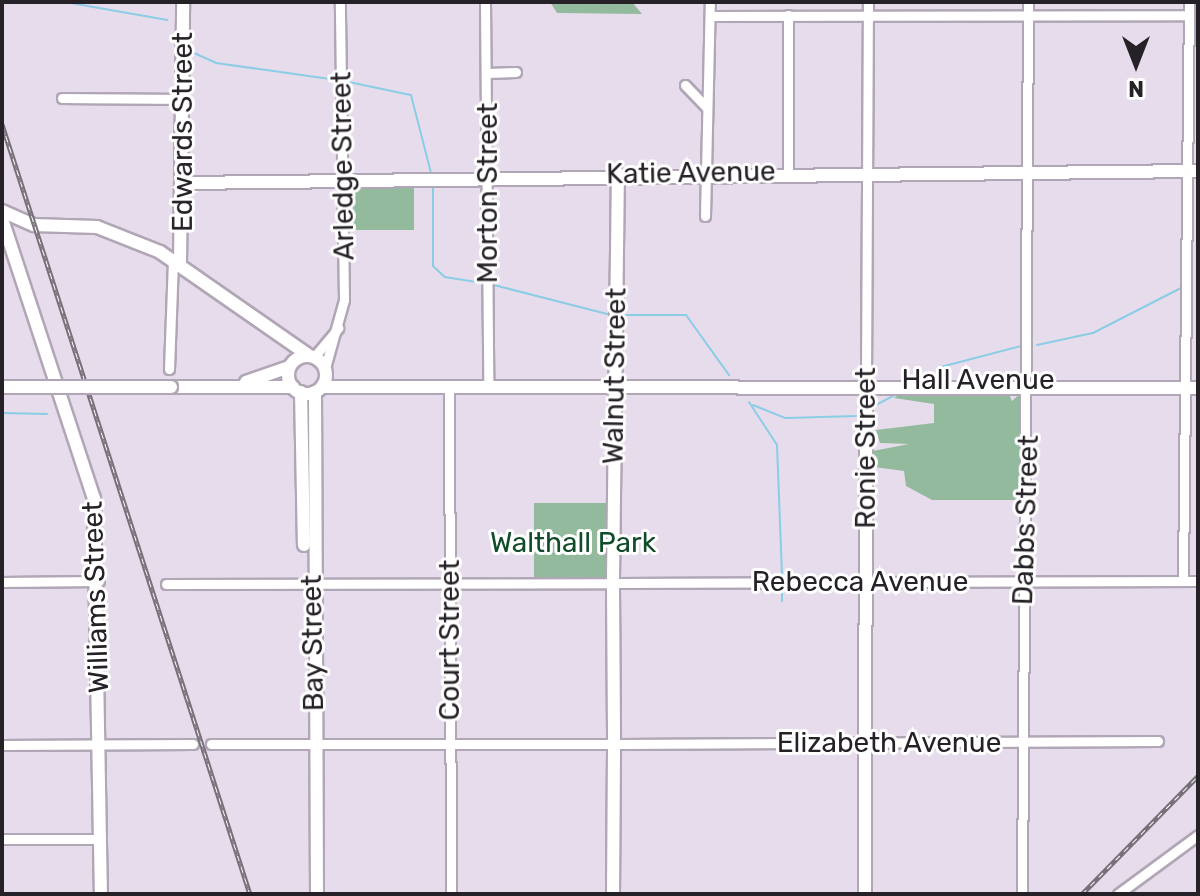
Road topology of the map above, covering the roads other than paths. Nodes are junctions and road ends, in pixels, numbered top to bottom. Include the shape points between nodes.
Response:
1 (183, 2) edge
2 (340, 2) edge
3 (485, 2) edge
4 (710, 2) edge
5 (868, 2) edge
6 (1028, 2) edge
7 (1189, 2) edge
8 (788, 15) junction
9 (867, 15) junction
10 (1028, 15) junction
11 (1189, 15) junction
12 (710, 16) junction
13 (516, 72) dead end
14 (487, 73) junction
15 (685, 85) dead end
16 (62, 98) dead end
17 (184, 99) junction
18 (707, 108) junction
19 (868, 171) junction
20 (1029, 171) junction
21 (1194, 171) edge
22 (706, 172) junction
23 (788, 172) junction
24 (618, 174) junction
25 (488, 179) junction
26 (342, 180) junction
27 (184, 183) junction
28 (2, 211) edge
29 (705, 216) dead end
30 (2, 219) edge
31 (176, 260) junction
32 (338, 328) junction
33 (280, 334) junction
34 (311, 356) junction
35 (291, 365) junction
36 (169, 369) dead end
37 (322, 381) junction
38 (488, 383) junction
39 (866, 383) junction
40 (243, 384) junction
41 (614, 384) junction
42 (1030, 384) junction
43 (1192, 384) edge
44 (449, 386) junction
45 (2, 387) edge
46 (297, 390) junction
47 (99, 581) junction
48 (1023, 581) junction
49 (1183, 581) junction
50 (1198, 581) edge
51 (2, 582) edge
52 (449, 582) junction
53 (866, 582) junction
54 (308, 583) junction
55 (613, 583) junction
56 (166, 584) dead end
57 (1158, 741) dead end
58 (1022, 742) junction
59 (450, 743) junction
60 (865, 743) junction
61 (193, 744) dead end
62 (211, 744) dead end
63 (309, 744) junction
64 (614, 744) junction
65 (2, 745) edge
66 (99, 745) junction
67 (1198, 835) edge
68 (2, 839) edge
69 (101, 839) junction
70 (101, 894) edge
71 (309, 894) edge
72 (317, 894) edge
73 (451, 894) edge
74 (613, 894) edge
75 (865, 894) edge
76 (1022, 894) edge
77 (1118, 894) edge

1 - 17 street, Edwards Street
2 - 26 street, Arledge Street
3 - 14 street, Morton Street
4 - 12 street
5 - 9 street, Ronie Street
6 - 10 street, Dabbs Street
7 - 11 street
8 - 9 street
8 - 12 street
8 - 23 street
9 - 10 street
9 - 19 street, Ronie Street
10 - 11 street
10 - 20 street, Dabbs Street
11 - 21 street
12 - 18 street
13 - 14 street
14 - 25 street, Morton Street
15 - 18 street
16 - 17 street
17 - 27 street, Edwards Street
18 - 22 street
19 - 20 street, Katie Avenue
19 - 23 street, Katie Avenue
19 - 39 street, Ronie Street
20 - 21 street, Katie Avenue
20 - 42 street, Dabbs Street
21 - 43 street
22 - 23 street, Katie Avenue
22 - 24 street, Katie Avenue
22 - 29 street
24 - 25 street, Katie Avenue
24 - 41 street, Walnut Street
25 - 26 street, Katie Avenue
25 - 38 street, Morton Street
26 - 27 street, Katie Avenue
26 - 32 street, Arledge Street
27 - 31 street, Edwards Street
28 - 31 street via 34,225 105,229
30 - 47 street, Williams Street via 88,471
31 - 33 street
31 - 36 street, Edwards Street
32 - 34 street
32 - 37 street, Arledge Street
33 - 34 street
33 - 35 street, Bay Street
34 - 35 street
34 - 37 street
35 - 40 street
35 - 46 street, Bay Street
37 - 44 street, Hall Avenue
37 - 46 street
37 - 54 street, Bay Street
38 - 41 street, Hall Avenue
38 - 44 street, Hall Avenue
39 - 41 street, Hall Avenue
39 - 42 street, Hall Avenue
39 - 53 street, Ronie Street
40 - 45 street, bridge
40 - 46 street
41 - 55 street, Walnut Street
42 - 43 street, Hall Avenue
42 - 48 street, Dabbs Street
43 - 49 street
44 - 52 street, Court Street
46 - 54 street, Bay Street
47 - 51 street
47 - 66 street, Williams Street
48 - 49 street, Rebecca Avenue
48 - 53 street, Rebecca Avenue
48 - 58 street, Dabbs Street
49 - 50 street, Rebecca Avenue
52 - 54 street, Rebecca Avenue
52 - 55 street, Rebecca Avenue
52 - 59 street, Court Street
53 - 55 street, Rebecca Avenue
53 - 60 street, Ronie Street
54 - 56 street, Rebecca Avenue
54 - 63 street, Bay Street
55 - 64 street, Walnut Street
57 - 58 street, Elizabeth Avenue
58 - 60 street, Elizabeth Avenue
58 - 76 street, Dabbs Street
59 - 63 street, Elizabeth Avenue
59 - 64 street, Elizabeth Avenue
59 - 73 street, Court Street
60 - 64 street, Elizabeth Avenue
60 - 75 street, Ronie Street
61 - 66 street
62 - 63 street, Elizabeth Avenue
63 - 71 street, Bay Street
63 - 72 street, Bay Street
64 - 74 street, Walnut Street
65 - 66 street
66 - 69 street, Williams Street
67 - 77 street
68 - 69 street
69 - 70 street, Williams Street

